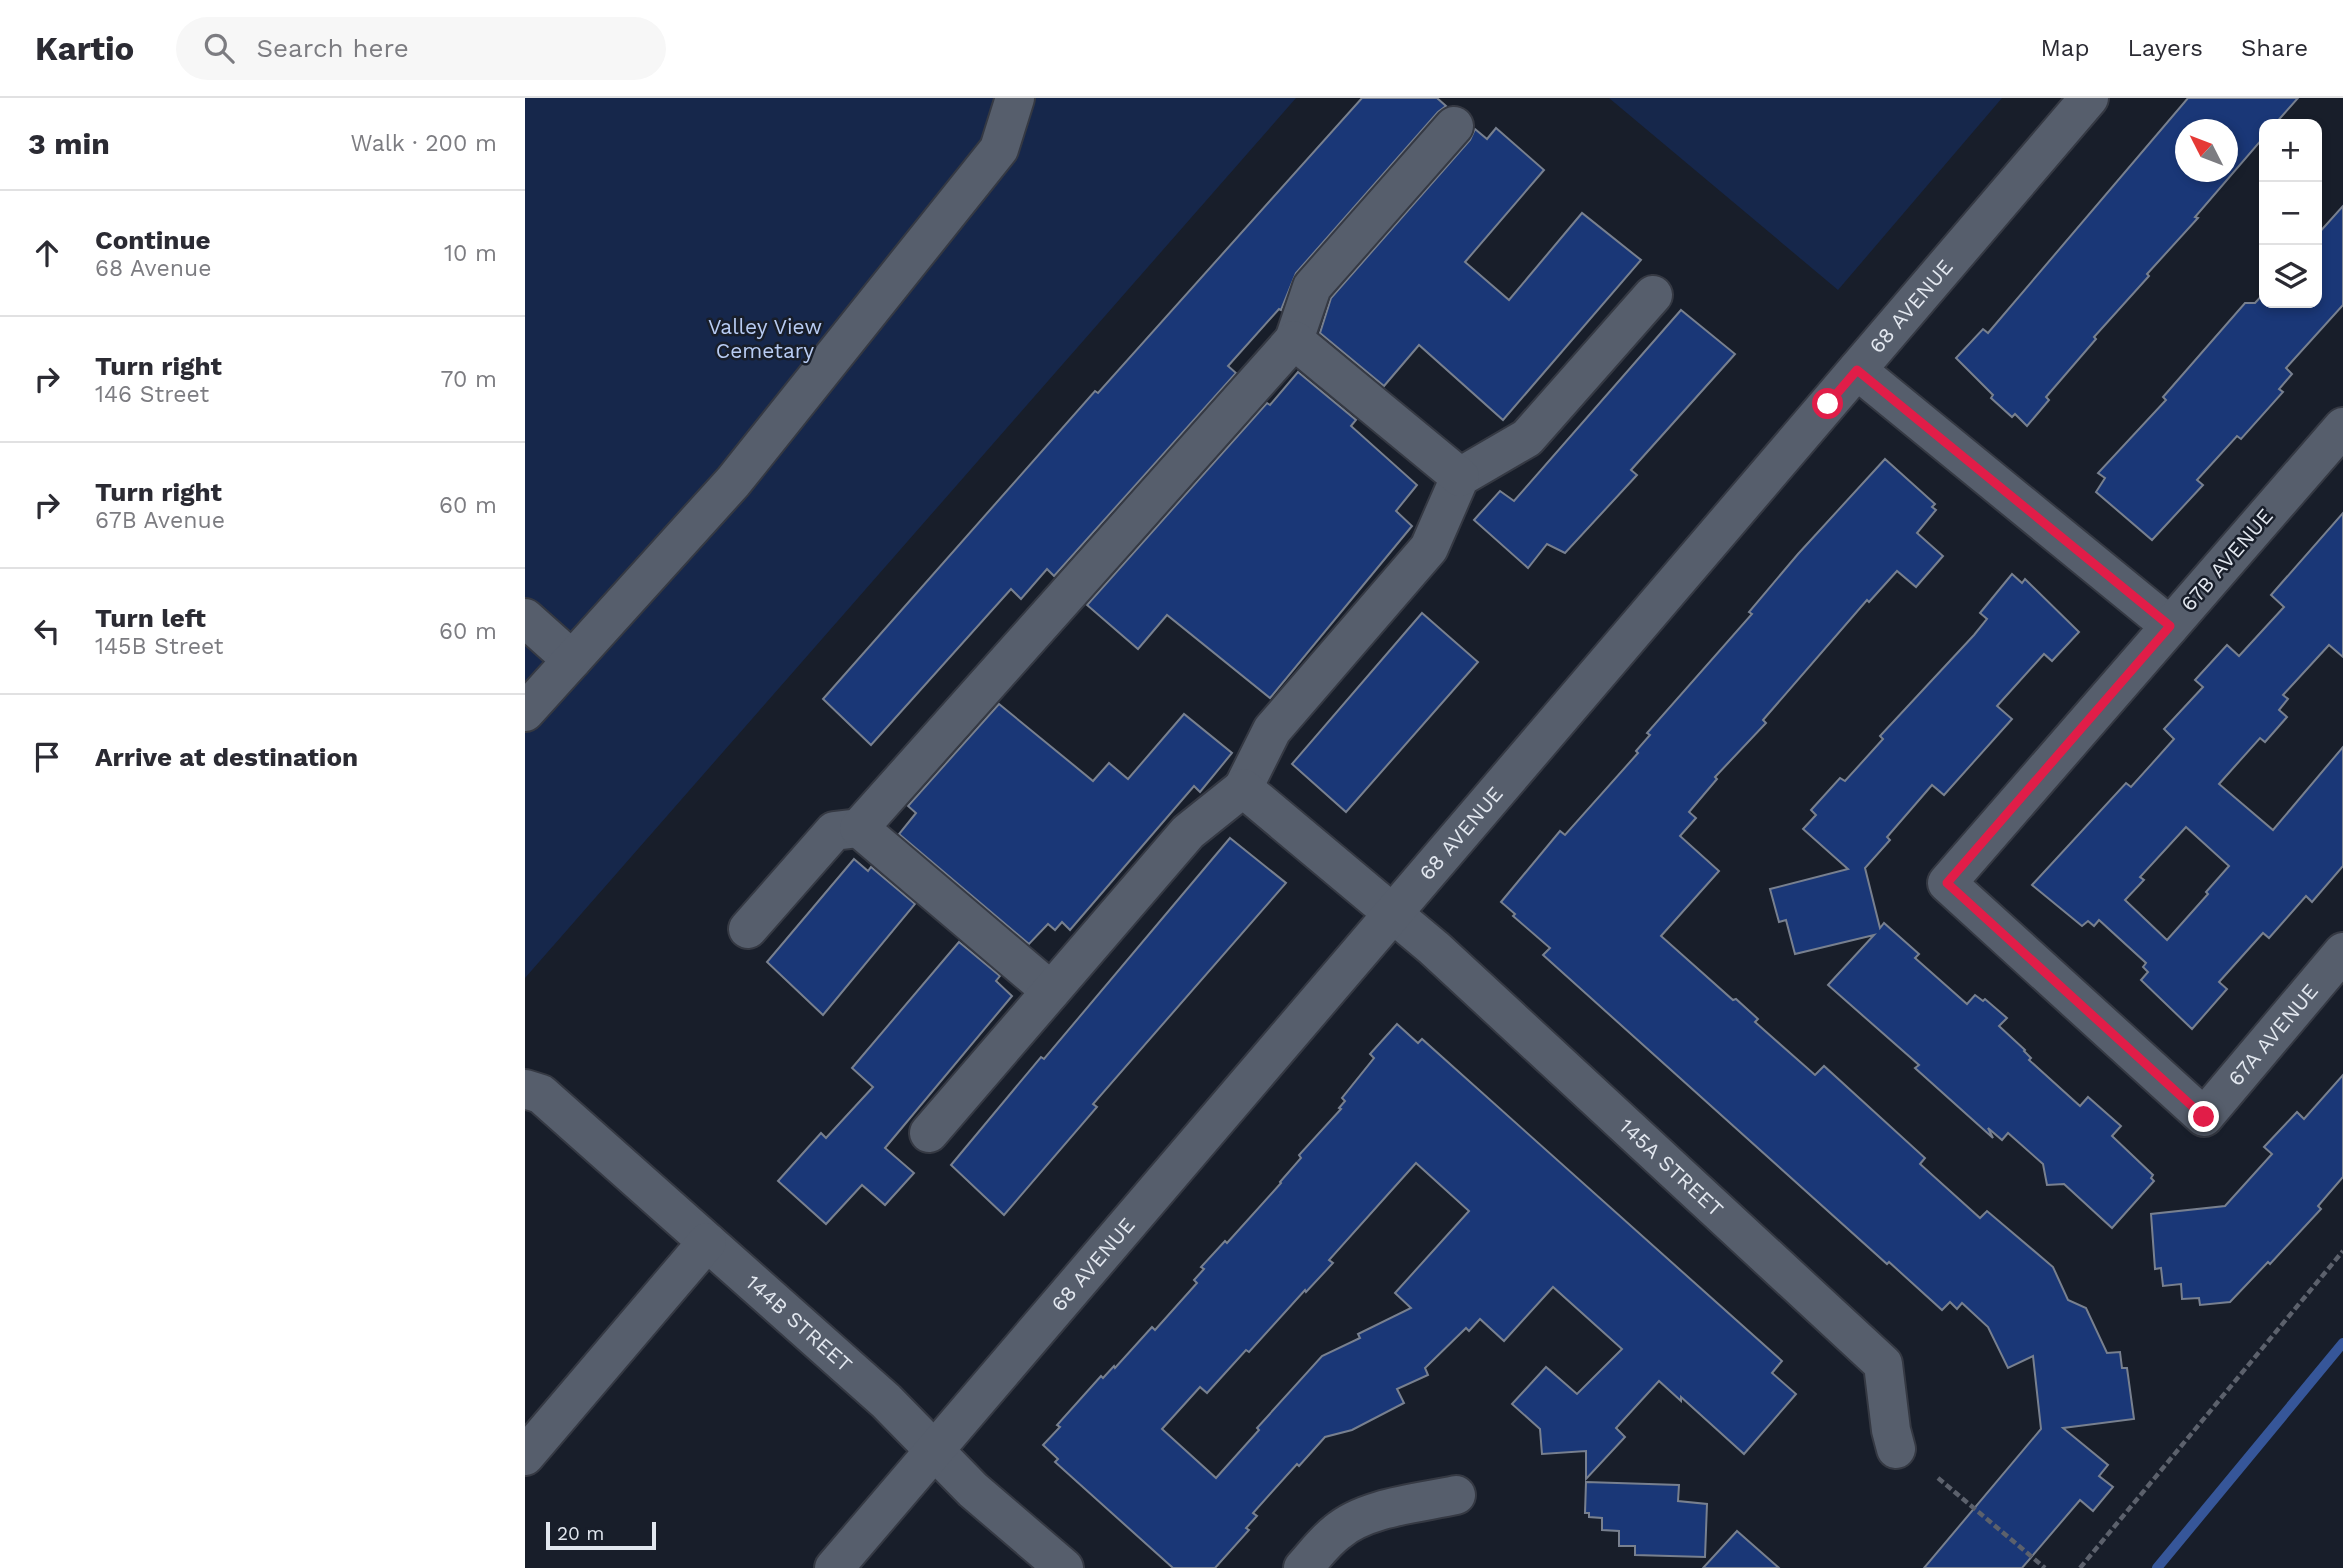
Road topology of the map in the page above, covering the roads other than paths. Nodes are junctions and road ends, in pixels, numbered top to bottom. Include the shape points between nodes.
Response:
1 (1015, 98) edge
2 (2089, 98) edge
3 (1454, 126) dead end
4 (1653, 295) dead end
5 (1294, 340) junction
6 (1857, 370) junction
7 (2343, 427) edge
8 (1460, 477) junction
9 (525, 618) edge
10 (2170, 626) junction
11 (572, 660) junction
12 (525, 712) edge
13 (1243, 788) junction
14 (859, 828) junction
15 (1393, 914) junction
16 (748, 929) dead end
17 (2343, 953) edge
18 (1051, 991) junction
19 (525, 1089) edge
20 (2204, 1117) joint
21 (929, 1133) dead end
22 (708, 1242) junction
23 (934, 1450) junction
24 (1896, 1450) dead end
25 (525, 1457) edge
26 (1456, 1495) dead end
27 (834, 1568) edge
28 (1064, 1568) edge
29 (1303, 1568) edge

1 - 11 street via 999,149 733,482
2 - 6 street, 68 AVENUE
3 - 5 street via 1312,287
4 - 8 street via 1527,438
5 - 8 street
5 - 14 street
6 - 10 street
6 - 15 street, 68 AVENUE
7 - 10 street, 67B AVENUE
8 - 13 street via 1429,548 1272,730
9 - 11 street
10 - 20 street, 67B AVENUE via 1947,883
11 - 12 street
13 - 15 street, 145A STREET
13 - 18 street via 1188,832
14 - 16 street via 834,831
14 - 18 street
15 - 23 street, 68 AVENUE
15 - 24 street, 145A STREET via 1883,1364
17 - 20 street, 67A AVENUE
18 - 21 street
19 - 22 street, 144B STREET via 541,1094
22 - 23 street, 144B STREET via 886,1401
22 - 25 street
23 - 27 street, 68 AVENUE
23 - 28 street, 144B STREET
26 - 29 street via 1354,1521

